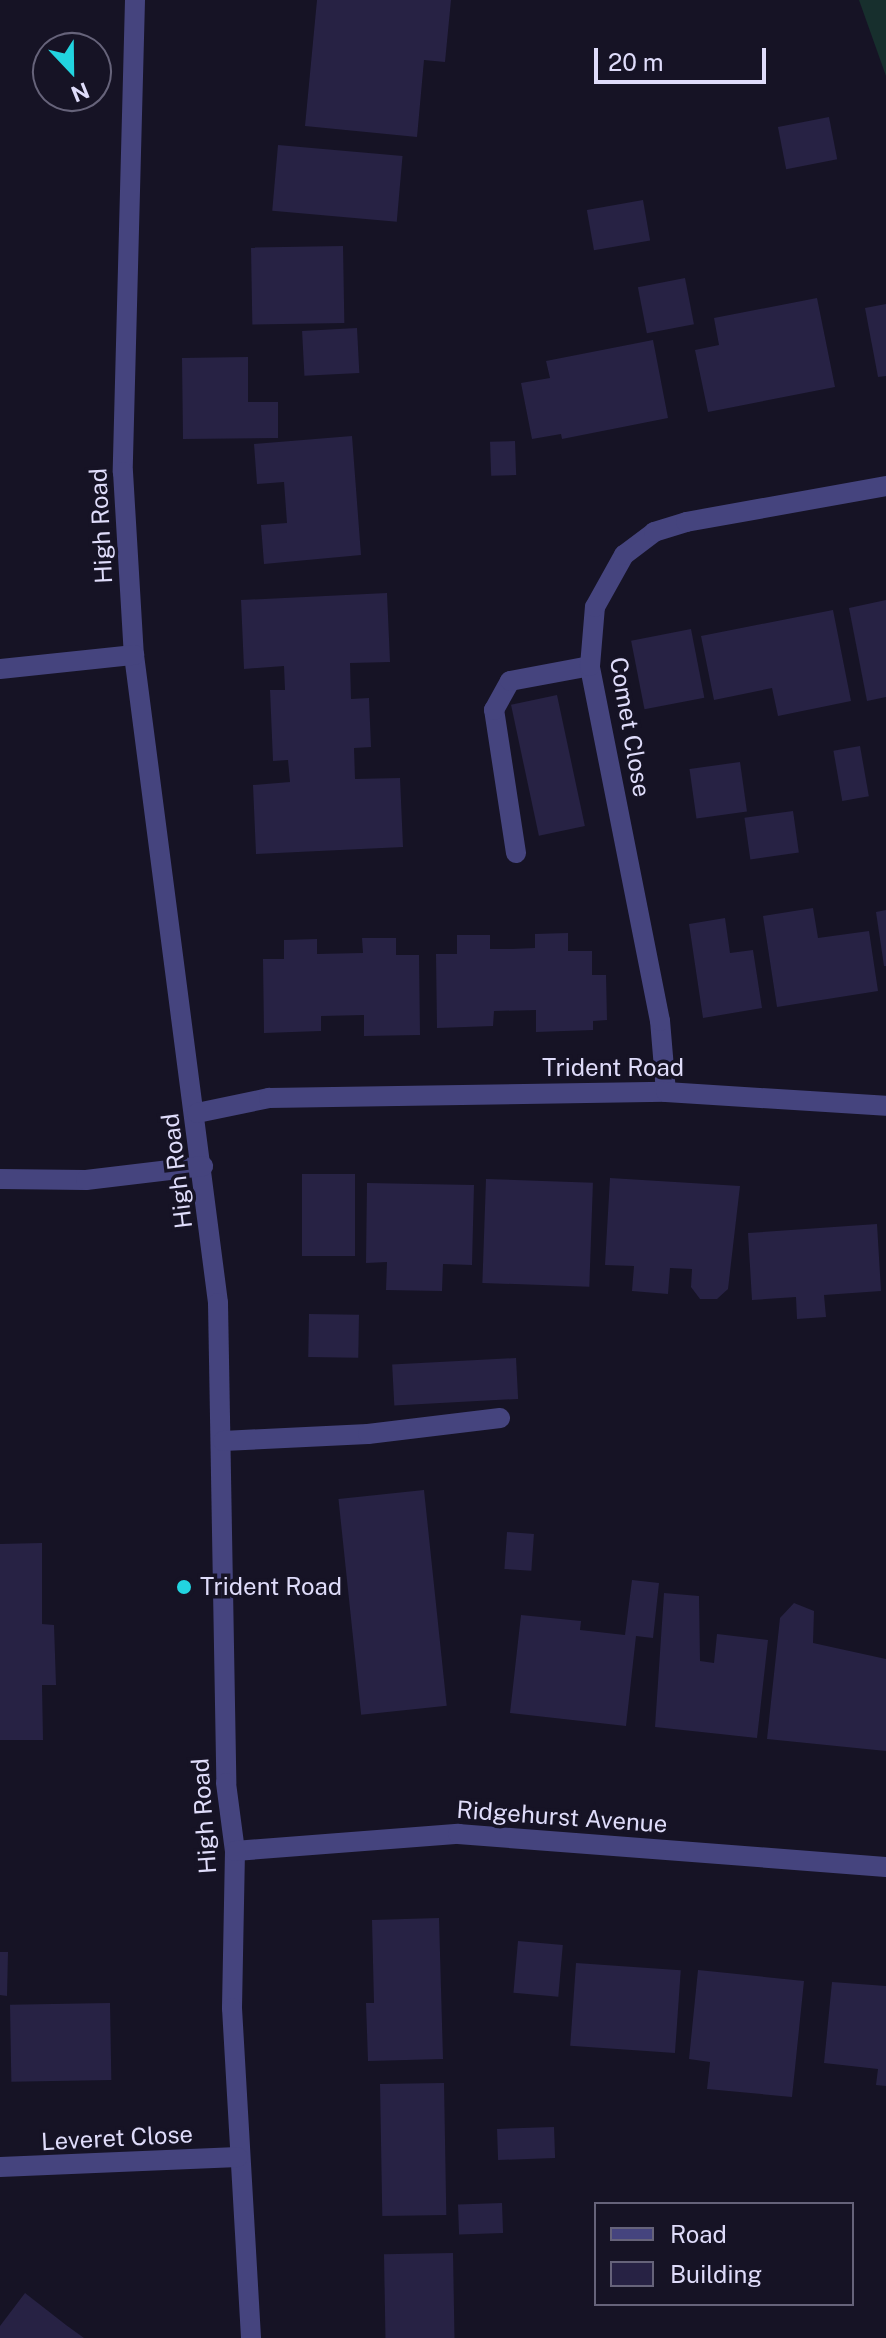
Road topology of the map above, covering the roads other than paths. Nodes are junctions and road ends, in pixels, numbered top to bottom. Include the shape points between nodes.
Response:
1 (135, 0) edge
2 (886, 486) edge
3 (134, 655) junction
4 (590, 666) junction
5 (0, 669) edge
6 (516, 853) dead end
7 (666, 1092) junction
8 (886, 1106) edge
9 (197, 1113) junction
10 (203, 1166) junction
11 (0, 1179) edge
12 (500, 1418) dead end
13 (223, 1441) junction
14 (235, 1851) junction
15 (886, 1867) edge
16 (238, 2157) junction
17 (0, 2167) edge
18 (251, 2338) edge

1 - 3 street, High Road via 123,472
2 - 4 street, Comet Close via 654,532 624,555 605,581 588,638
3 - 5 street
3 - 9 street, High Road
4 - 6 street via 510,681 494,710
4 - 7 street, Comet Close via 660,1021
7 - 8 street, Trident Road
7 - 9 street, Trident Road via 269,1098
9 - 10 street, High Road
10 - 11 street via 86,1180
10 - 13 street, High Road via 218,1303
12 - 13 street via 368,1434
13 - 14 street, High Road via 226,1783
14 - 15 street, Ridgehurst Avenue via 458,1834
14 - 16 street, High Road via 232,2008
16 - 17 street, Leveret Close
16 - 18 street, High Road

